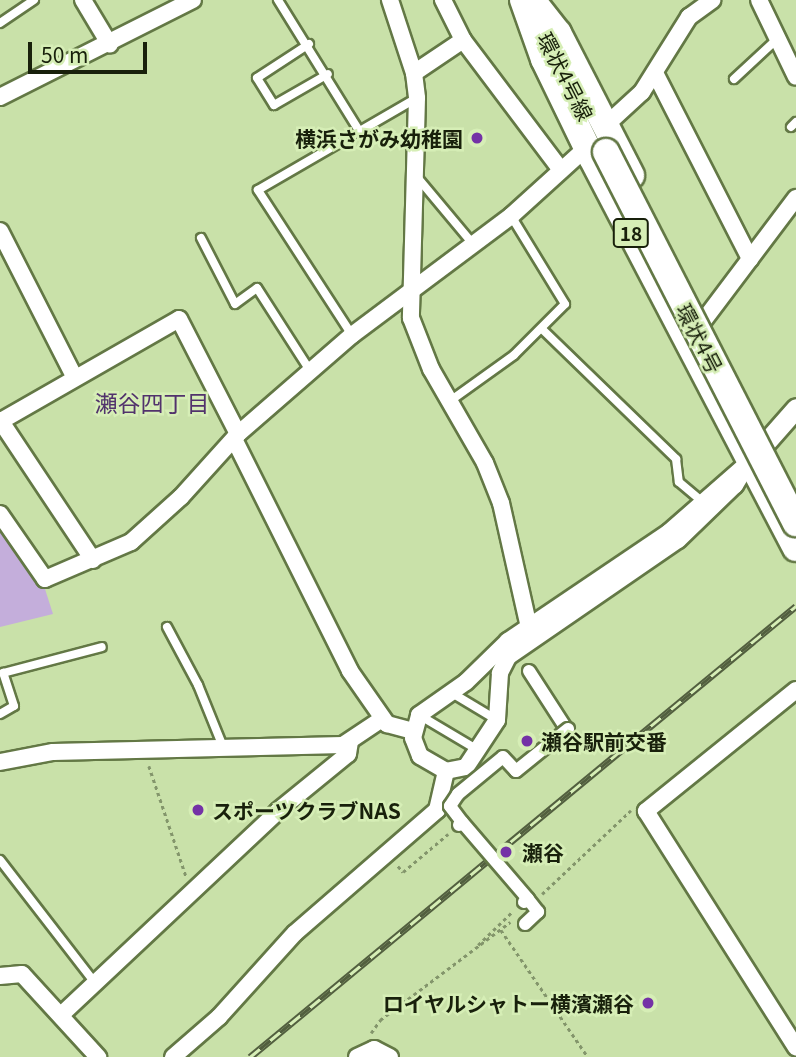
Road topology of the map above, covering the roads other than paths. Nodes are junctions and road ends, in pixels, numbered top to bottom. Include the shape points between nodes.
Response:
1 (34, 0) edge
2 (83, 0) edge
3 (193, 0) edge
4 (278, 0) edge
5 (390, 0) edge
6 (443, 0) edge
7 (528, 0) edge
8 (712, 0) edge
9 (759, 0) edge
10 (0, 23) edge
11 (777, 39) junction
12 (463, 40) junction
13 (309, 44) junction
14 (110, 45) junction
15 (414, 73) junction
16 (328, 74) junction
17 (654, 74) junction
18 (796, 77) edge
19 (734, 79) dead end
20 (0, 97) edge
21 (417, 98) junction
22 (606, 125) junction
23 (358, 129) junction
24 (596, 150) junction
25 (561, 170) junction
26 (417, 176) junction
27 (796, 198) edge
28 (511, 216) junction
29 (0, 231) edge
30 (201, 238) dead end
31 (473, 244) junction
32 (750, 258) junction
33 (408, 293) junction
34 (704, 320) junction
35 (542, 329) junction
36 (352, 335) junction
37 (707, 353) junction
38 (311, 372) junction
39 (74, 376) junction
40 (450, 401) junction
41 (796, 408) edge
42 (1, 421) edge
43 (236, 436) junction
44 (766, 440) junction
45 (749, 462) junction
46 (796, 498) edge
47 (704, 503) junction
48 (0, 514) edge
49 (795, 538) edge
50 (93, 560) junction
51 (167, 626) dead end
52 (529, 626) junction
53 (102, 647) dead end
54 (529, 671) dead end
55 (466, 682) junction
56 (796, 690) edge
57 (452, 693) junction
58 (501, 703) junction
59 (0, 714) edge
60 (419, 715) junction
61 (382, 719) junction
62 (497, 720) junction
63 (412, 731) junction
64 (351, 742) junction
65 (223, 747) junction
66 (478, 750) junction
67 (0, 762) edge
68 (446, 771) junction
69 (0, 860) edge
70 (528, 907) road end
71 (0, 976) edge
72 (95, 984) junction
73 (61, 1015) junction
74 (796, 1046) edge
75 (98, 1057) edge
76 (173, 1057) edge
77 (357, 1057) edge
78 (390, 1057) edge

1 - 10 lane
2 - 14 street
3 - 14 street
4 - 13 lane
5 - 15 street
6 - 12 street
7 - 22 main road, 18 via 558,33
7 - 24 main road, 環状4号線 / 18
8 - 17 street via 689,16
9 - 11 street
11 - 18 street
11 - 19 lane
12 - 15 street
12 - 25 street
13 - 16 lane
13 - 16 lane via 257,78 274,105
14 - 20 street
15 - 21 street
16 - 23 lane
17 - 22 street
17 - 32 street
21 - 23 lane
21 - 26 street
22 - 34 main road, 18
23 - 36 lane via 258,190
24 - 25 street
24 - 37 main road, 18
24 - 49 main road, 環状4号 / 18, bridge
25 - 28 street
26 - 31 lane
26 - 33 street
27 - 32 street
28 - 31 street
28 - 35 lane via 565,304
29 - 39 street
30 - 38 lane via 235,304 257,288
31 - 33 street
32 - 34 street
33 - 36 street
33 - 40 street via 419,344
34 - 37 main road, 18
35 - 40 lane
35 - 47 lane via 676,459 679,482
36 - 38 street
37 - 44 main road, 18
37 - 45 main road, 18
38 - 43 street
39 - 42 street
39 - 43 street via 179,319
40 - 52 street via 501,503
41 - 44 street
42 - 50 street
43 - 50 street via 181,497 131,542
43 - 61 street via 321,619
44 - 45 street
44 - 46 main road, 18
45 - 47 street
45 - 49 main road, 18
45 - 58 street via 735,485 678,541 508,657 500,673
47 - 52 street
48 - 50 street via 45,579
51 - 65 lane
52 - 55 street via 497,649
53 - 59 lane via 3,673 14,706
54 - 70 street, bridge via 568,730 516,771 503,757 450,806
55 - 57 street
55 - 58 street via 486,684
56 - 74 street via 648,806 647,816
57 - 60 street
57 - 62 lane
58 - 62 street
60 - 63 street
60 - 66 lane
61 - 63 street via 392,728
61 - 64 street
62 - 66 street
63 - 68 street via 420,756
64 - 65 street
64 - 72 street via 348,754 278,811
65 - 67 street via 53,752
66 - 68 street via 466,767
68 - 76 street via 437,810 295,933 234,1002
69 - 72 lane
71 - 73 street via 22,974
72 - 73 street
73 - 75 street
77 - 78 street via 374,1049

